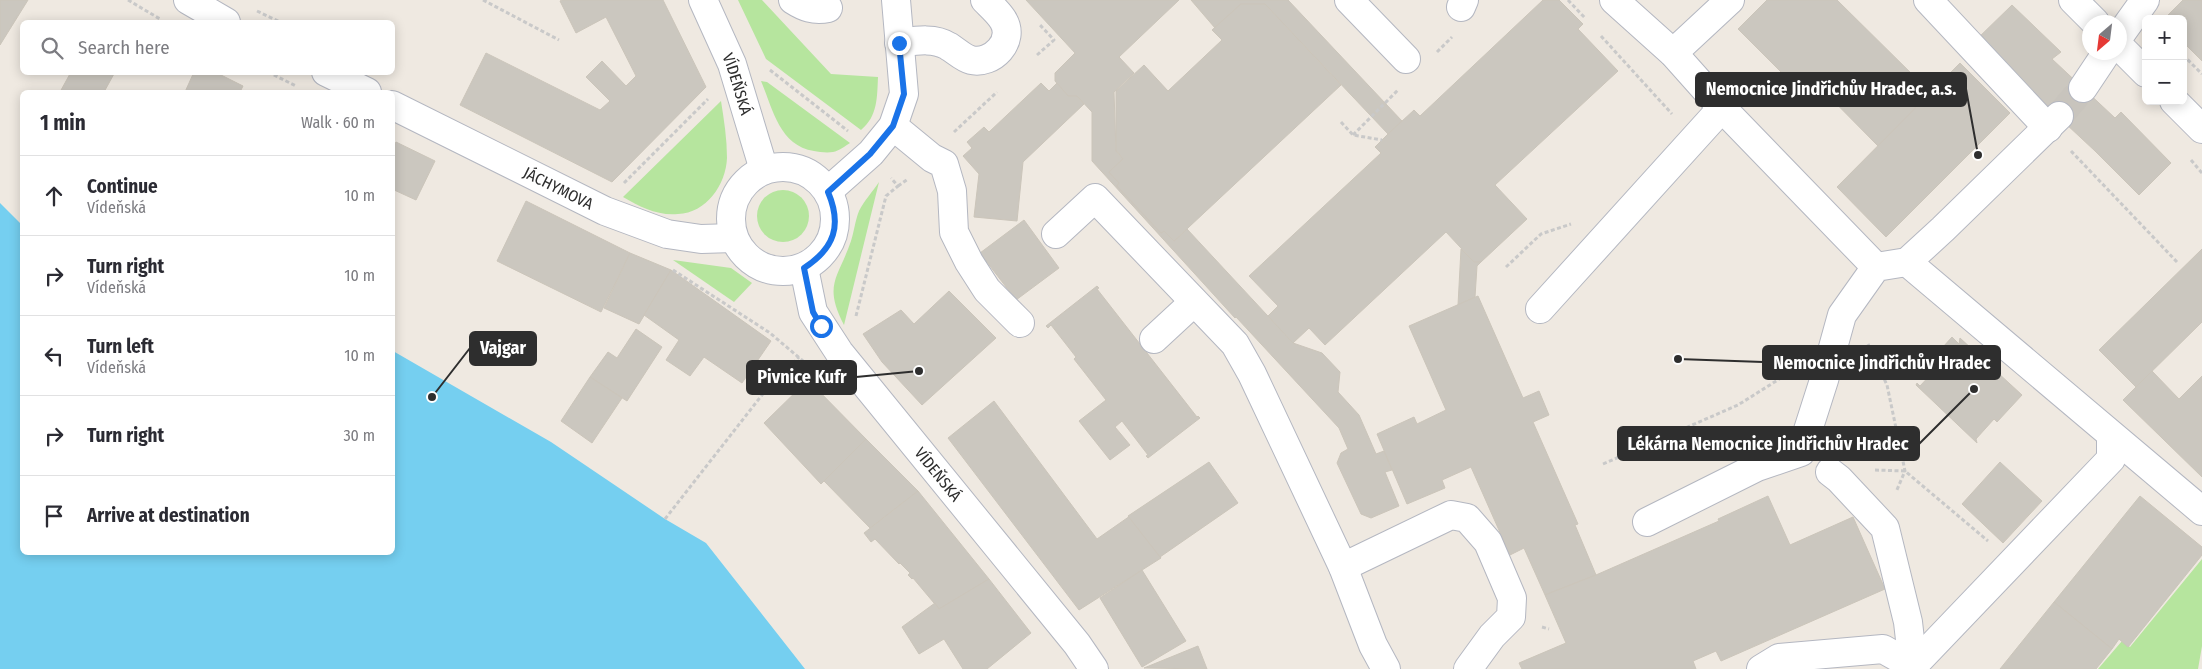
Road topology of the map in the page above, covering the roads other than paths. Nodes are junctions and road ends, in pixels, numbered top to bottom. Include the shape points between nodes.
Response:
1 (188, 0) edge
2 (703, 0) edge
3 (793, 0) edge
4 (896, 0) edge
5 (986, 0) edge
6 (1349, 0) edge
7 (1614, 0) edge
8 (1730, 0) edge
9 (1928, 0) edge
10 (2073, 0) edge
11 (2146, 0) edge
12 (828, 8) dead end
13 (2088, 15) edge
14 (223, 20) edge
15 (2127, 26) edge
16 (899, 43) junction
17 (1673, 53) junction
18 (2127, 54) edge
19 (1406, 59) dead end
20 (2102, 60) edge
21 (2142, 69) edge
22 (332, 75) edge
23 (2083, 88) tunnel mouth
24 (363, 90) edge
25 (2178, 105) edge
26 (395, 106) edge
27 (1722, 108) junction
28 (893, 126) junction
29 (2202, 128) edge
30 (764, 170) junction
31 (828, 192) junction
32 (1056, 234) dead end
33 (734, 238) junction
34 (1906, 262) junction
35 (1876, 267) junction
36 (804, 268) junction
37 (1194, 302) junction
38 (1540, 309) dead end
39 (1020, 323) dead end
40 (1154, 339) dead end
41 (2112, 436) junction
42 (1830, 472) dead end
43 (2202, 511) edge
44 (1647, 522) dead end
45 (1343, 567) junction
46 (1913, 666) junction
47 (1094, 669) edge
48 (1386, 669) edge
49 (1468, 669) edge
50 (1761, 669) edge

1 - 14 street
2 - 30 street, VÍDEŇSKÁ via 732,64
3 - 12 street via 819,10
4 - 16 street
5 - 16 street via 1004,21 1007,32 1005,44 992,57 981,61 969,60 945,44 921,40
6 - 19 street
7 - 17 street
8 - 17 street
9 - 34 street via 2058,129
10 - 13 street
11 - 15 street
16 - 28 street via 904,94
17 - 27 street
18 - 21 street
20 - 23 street
22 - 24 street
25 - 29 street
26 - 33 street, JÁCHYMOVA via 606,211 667,234 701,239
27 - 35 street
27 - 38 street
28 - 31 street via 870,154
28 - 39 street via 944,164 952,191 954,232 987,290
30 - 31 street via 782,167 800,170 816,178
30 - 33 street via 739,190 730,222
31 - 36 street via 834,205 834,235 817,260
32 - 37 street via 1095,198
33 - 36 street via 755,264 788,272
34 - 35 street
34 - 41 street
35 - 44 street via 1842,316 1801,452 1757,467
36 - 47 street, VÍDEŇSKÁ via 813,312 840,352
37 - 40 street
37 - 45 street via 1235,344 1252,374
41 - 43 street
41 - 46 street via 2111,459
42 - 46 street via 1885,528 1908,622
45 - 48 street
45 - 49 street via 1452,515 1467,518 1488,542 1512,598 1511,617 1492,636
46 - 50 street via 1883,649 1779,658

